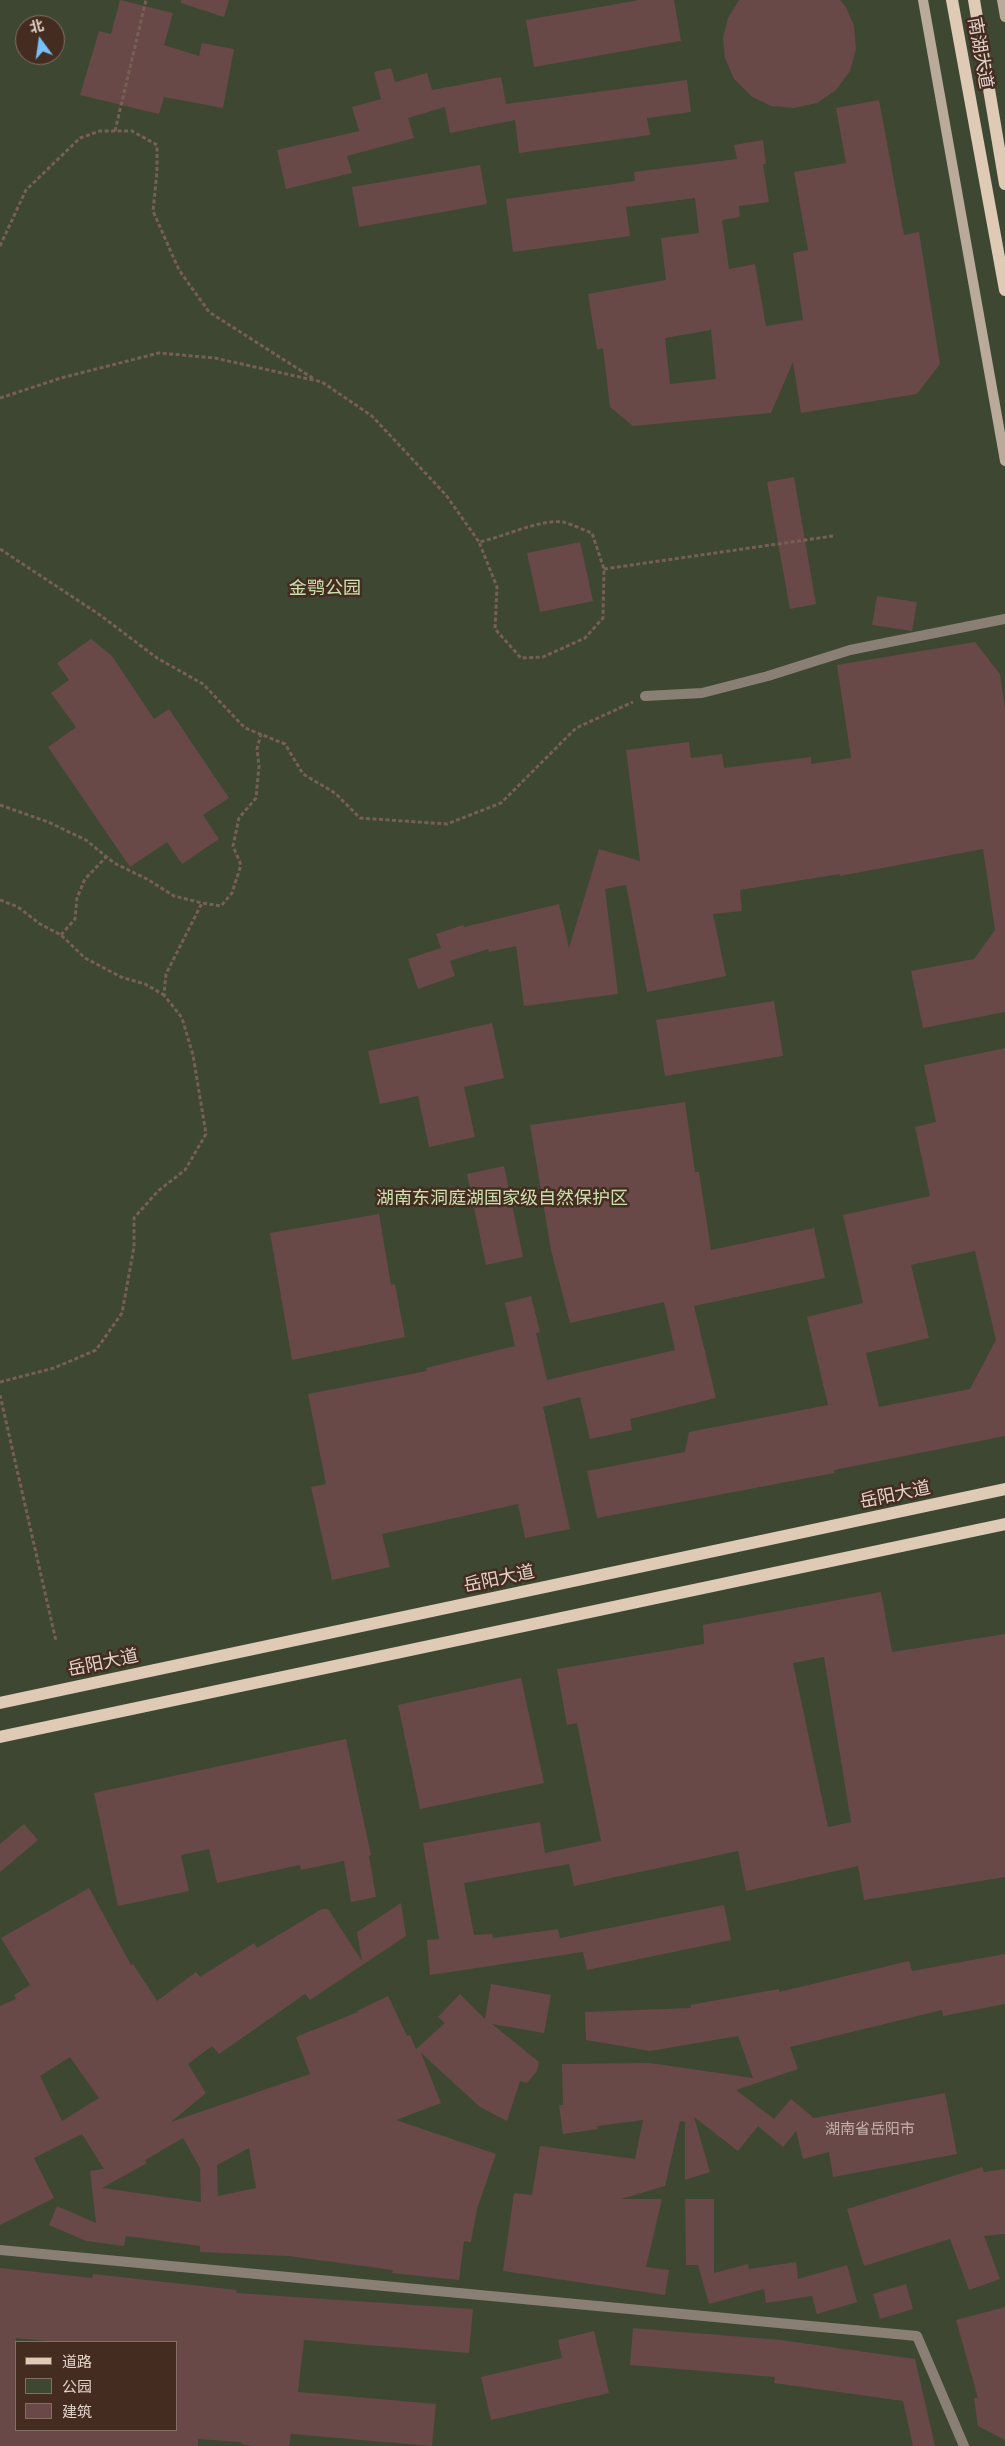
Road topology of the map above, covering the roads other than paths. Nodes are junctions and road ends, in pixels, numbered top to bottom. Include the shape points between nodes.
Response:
1 (923, 0) edge
2 (952, 0) edge
3 (974, 0) edge
4 (1002, 0) edge
5 (1005, 17) edge
6 (1005, 184) edge
7 (1005, 290) edge
8 (1005, 461) edge
9 (1005, 618) edge
10 (645, 696) road end
11 (1005, 1489) edge
12 (1005, 1524) edge
13 (0, 1702) edge
14 (0, 1738) edge
15 (0, 2250) edge
16 (964, 2446) edge

1 - 8 main road
2 - 7 main road, 南湖大道
3 - 6 main road, 南湖大道
4 - 5 main road
9 - 10 street via 850,650 702,693
11 - 13 main road, 岳阳大道
12 - 14 main road
15 - 16 street via 918,2336

